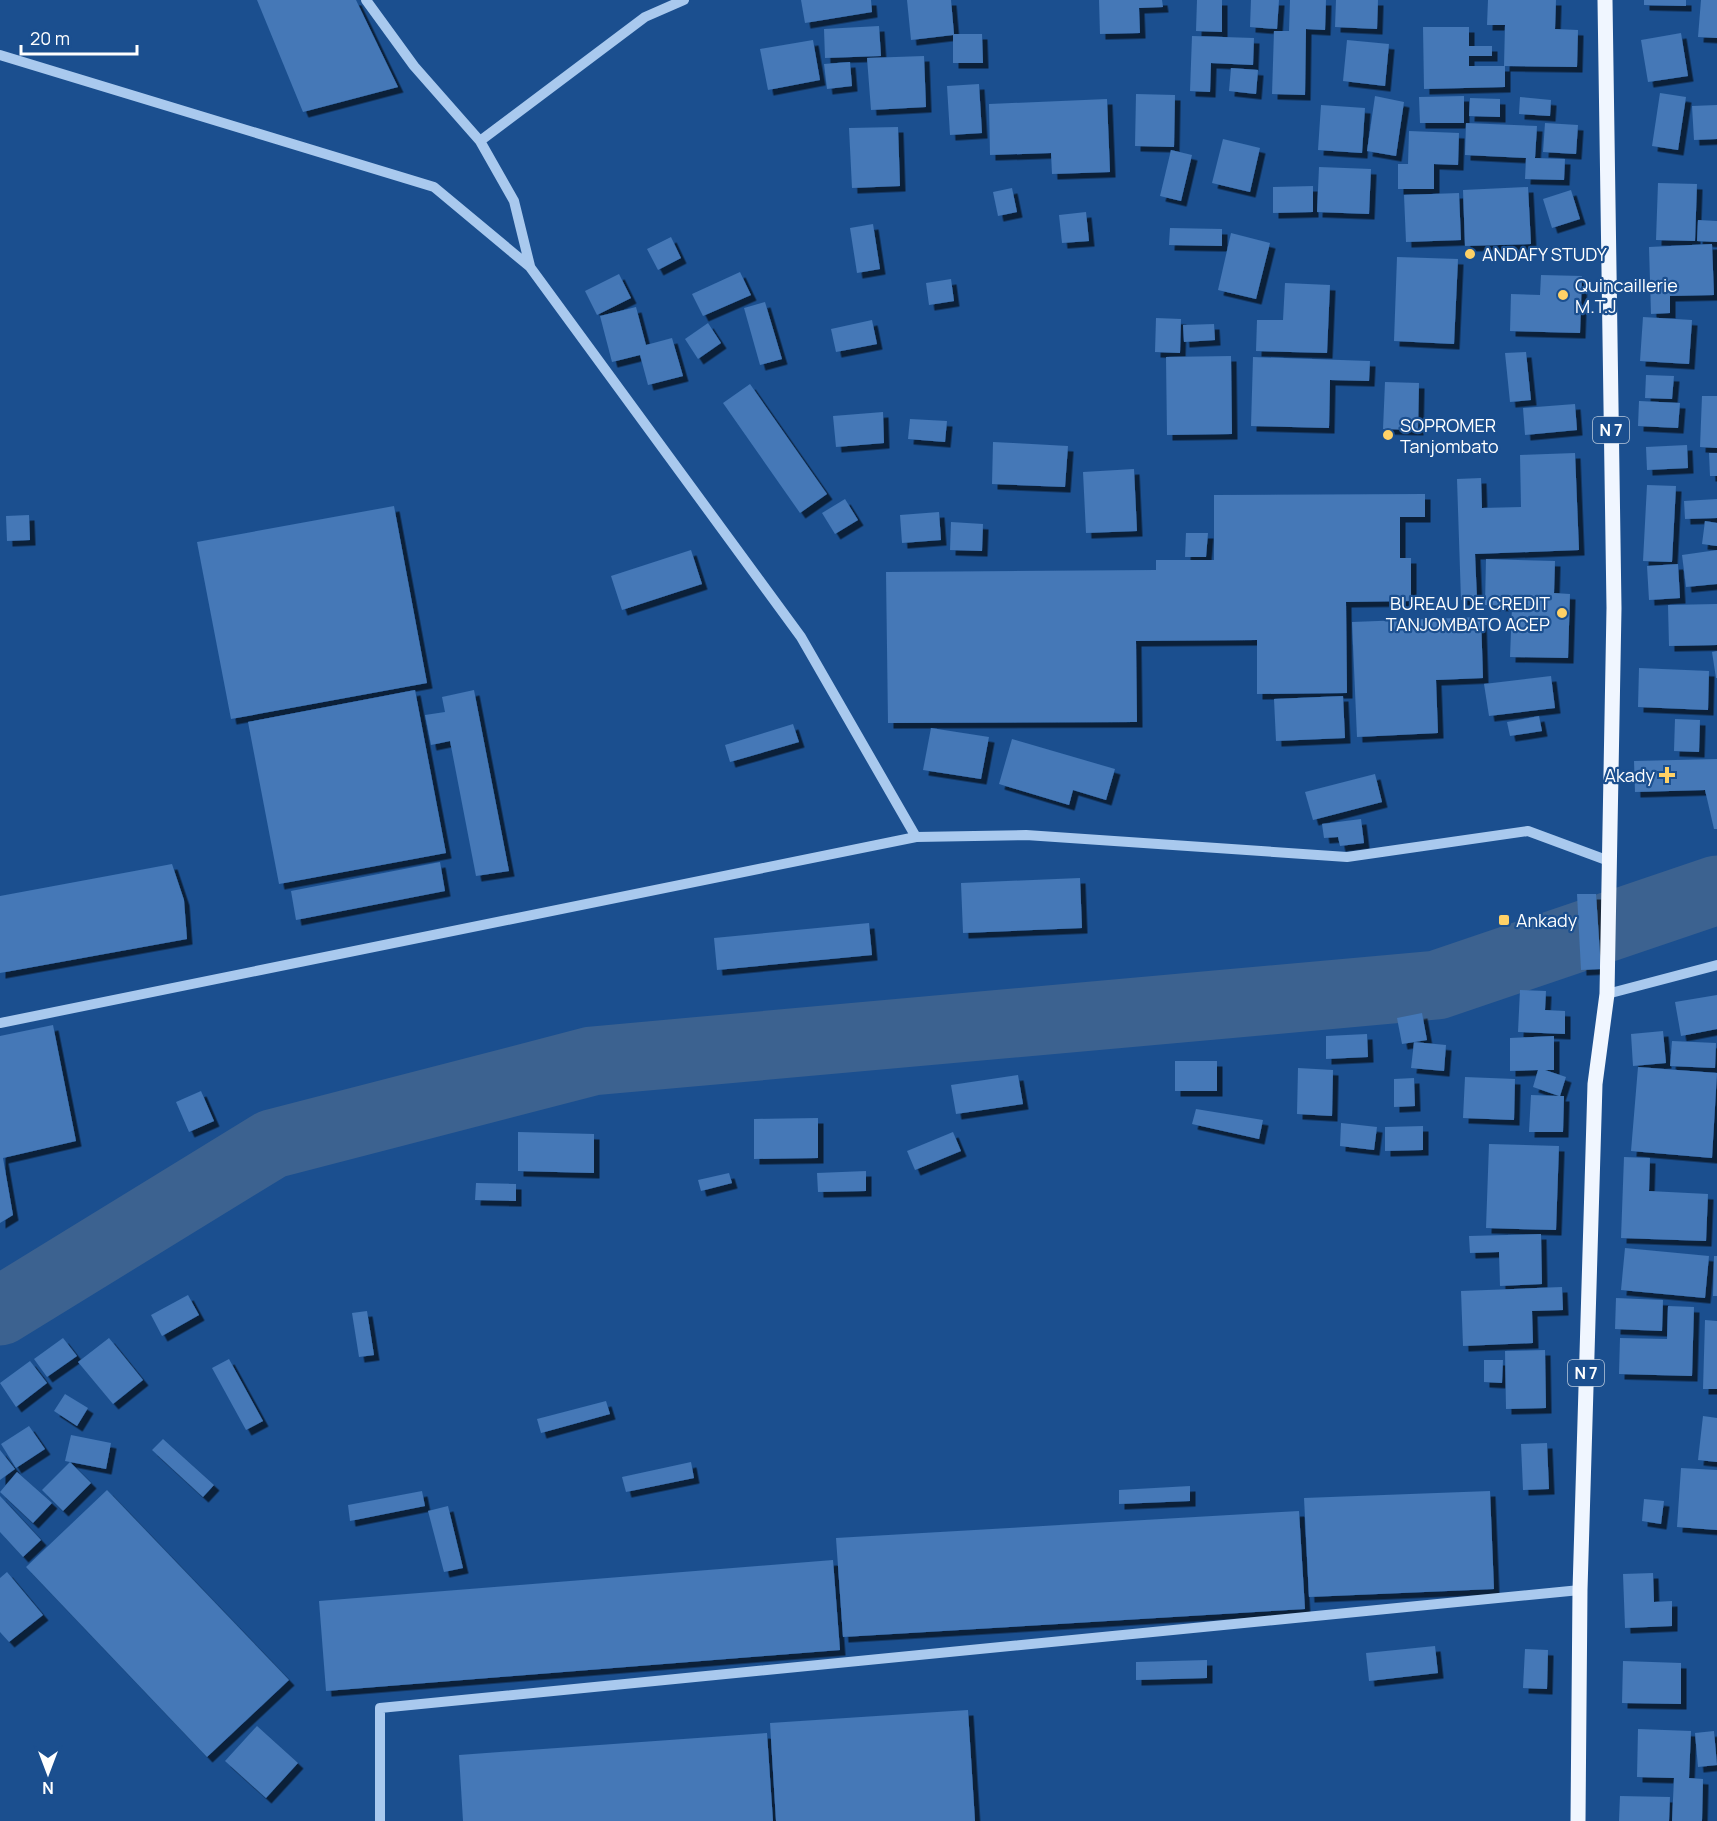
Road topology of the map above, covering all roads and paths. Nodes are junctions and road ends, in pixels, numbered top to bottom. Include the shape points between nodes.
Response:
1 (366, 0) edge
2 (684, 0) edge
3 (1605, 0) edge
4 (0, 55) edge
5 (480, 141) junction
6 (530, 267) junction
7 (916, 837) junction
8 (1609, 861) junction
9 (1717, 965) edge
10 (1607, 993) junction
11 (0, 1023) edge
12 (1580, 1590) junction
13 (380, 1821) edge
14 (1578, 1821) edge

1 - 5 street via 414,66
2 - 5 street via 645,16
3 - 8 main road, N 7 via 1614,608
4 - 6 street via 434,187
5 - 6 street via 514,201
6 - 7 street via 801,637
7 - 8 street via 1026,835 1347,857 1527,831
7 - 11 street
8 - 10 main road, N 7
9 - 10 street
10 - 12 main road, N 7 via 1595,1084
12 - 13 street via 380,1708
12 - 14 main road, N 7

